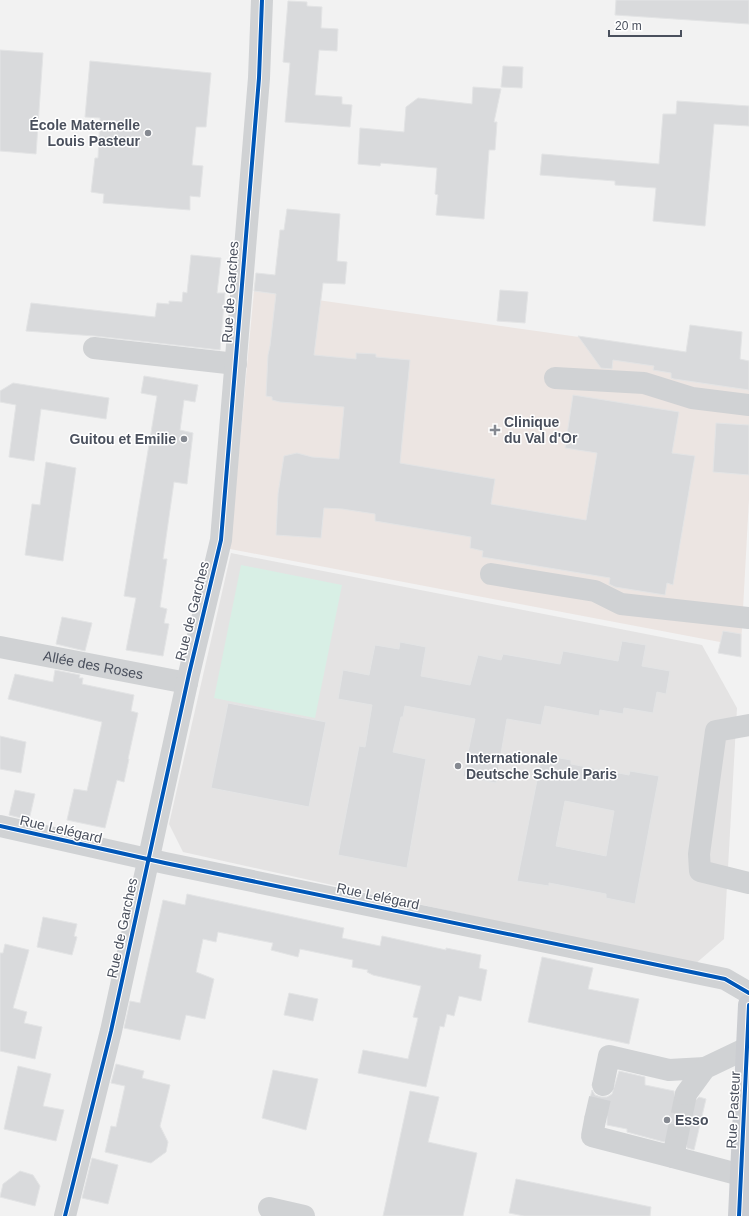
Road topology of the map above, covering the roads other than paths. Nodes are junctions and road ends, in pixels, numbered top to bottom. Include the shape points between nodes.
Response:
1 (262, 0) edge
2 (94, 348) dead end
3 (236, 364) junction
4 (555, 378) dead end
5 (749, 405) edge
6 (491, 574) dead end
7 (749, 618) edge
8 (0, 647) edge
9 (187, 683) junction
10 (749, 725) edge
11 (0, 826) edge
12 (148, 859) junction
13 (749, 883) edge
14 (749, 993) edge
15 (749, 1005) edge
16 (747, 1048) junction
17 (705, 1068) junction
18 (603, 1085) tunnel mouth
19 (686, 1094) tunnel mouth
20 (596, 1120) tunnel mouth
21 (741, 1175) junction
22 (269, 1208) dead end
23 (65, 1216) edge
24 (304, 1216) edge
25 (739, 1216) edge

1 - 3 street, Rue de Garches via 259,78
2 - 3 street
3 - 9 street, Rue de Garches via 221,540
4 - 5 street via 644,383 692,398
6 - 7 street via 596,591 621,604
8 - 9 street, Allée des Roses
9 - 12 street, Rue de Garches
10 - 13 street via 716,731 699,854 700,871
11 - 12 street, Rue Lelégard
12 - 14 street, Rue Lelégard via 725,979
12 - 23 street, Rue de Garches via 109,1038
15 - 16 main road, Rue Pasteur
16 - 17 street
16 - 21 main road, Rue Pasteur
17 - 18 street via 669,1070 609,1056
17 - 19 street
20 - 21 street via 592,1136 674,1152
21 - 25 main road, Rue Pasteur
22 - 24 street

